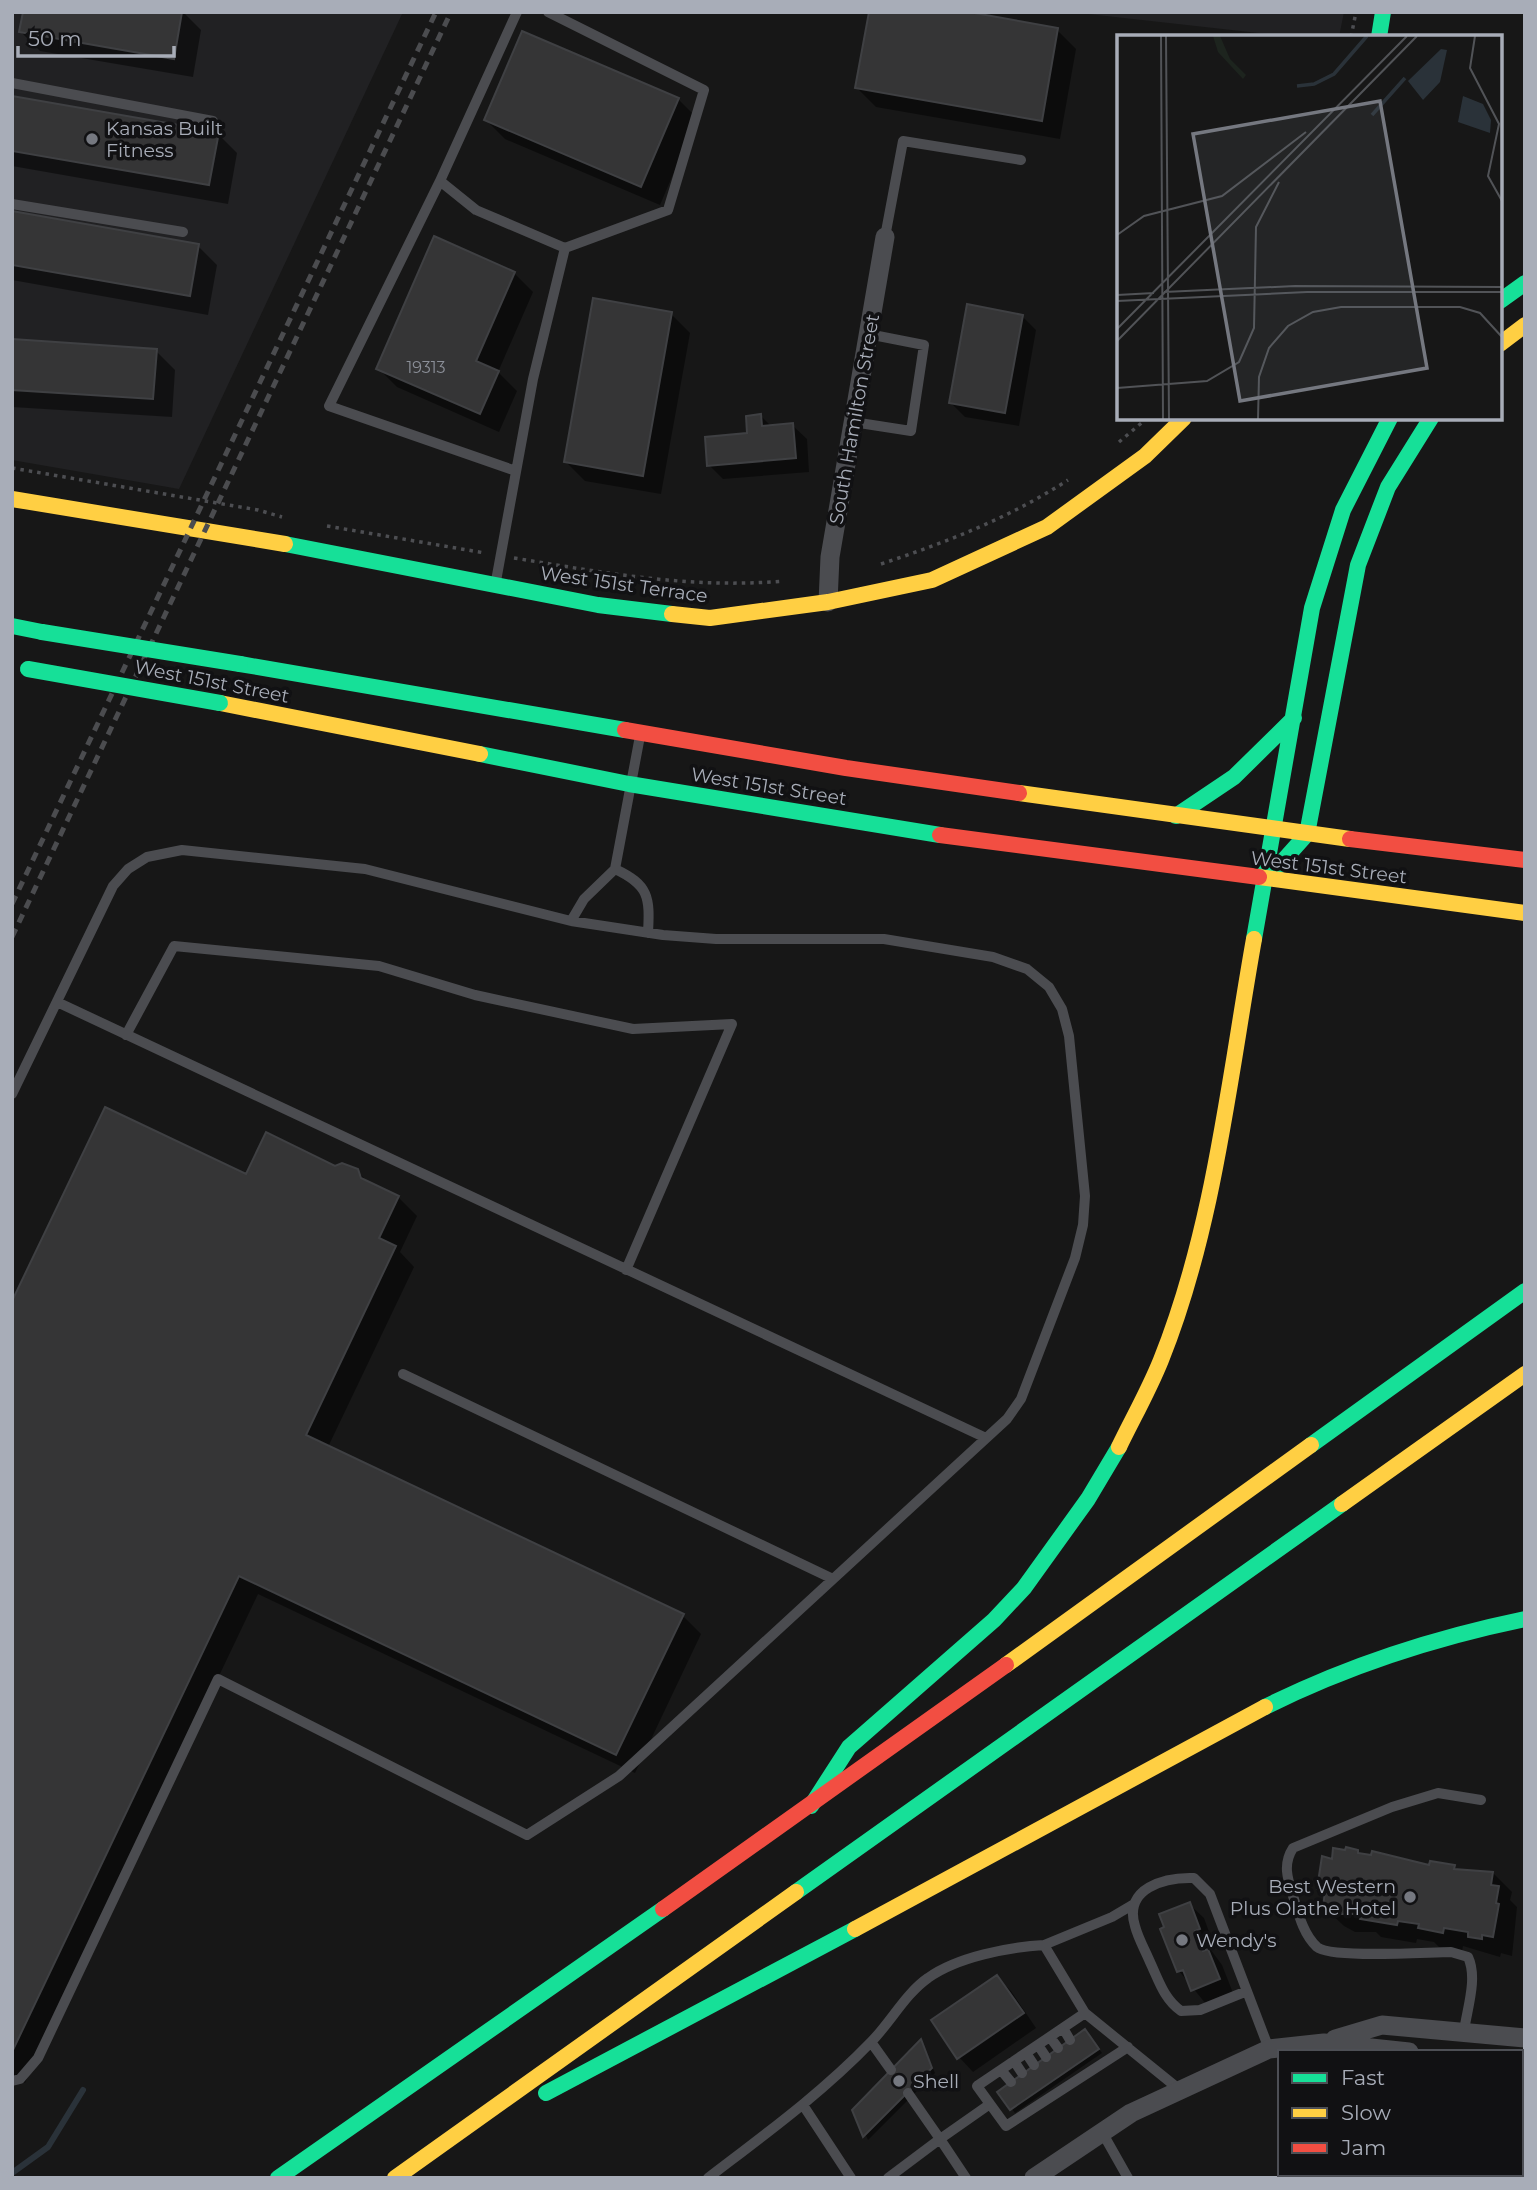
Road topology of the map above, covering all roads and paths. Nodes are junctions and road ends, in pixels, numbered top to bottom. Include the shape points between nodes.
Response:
1 (517, 12) edge
2 (548, 12) edge
3 (1356, 12) edge
4 (1383, 12) edge
5 (1351, 35) edge
6 (1379, 35) edge
7 (12, 83) edge
8 (213, 121) dead end
9 (1021, 160) dead end
10 (440, 181) junction
11 (12, 204) edge
12 (183, 232) dead end
13 (885, 237) joint
14 (565, 248) junction
15 (1525, 283) edge
16 (1502, 300) edge
17 (1525, 325) edge
18 (868, 334) junction
19 (1502, 342) edge
20 (1144, 420) edge
21 (1182, 420) edge
22 (1389, 420) edge
23 (1430, 420) edge
24 (853, 422) junction
25 (1111, 450) dead end
26 (12, 468) edge
27 (516, 471) junction
28 (1079, 473) dead end
29 (12, 499) edge
30 (288, 519) dead end
31 (315, 523) dead end
32 (501, 556) junction
33 (880, 564) dead end
34 (793, 580) dead end
35 (495, 585) junction
36 (828, 603) junction
37 (12, 626) edge
38 (20, 667) edge
39 (1294, 718) junction
40 (640, 732) junction
41 (629, 784) junction
42 (1176, 816) junction
43 (1275, 829) junction
44 (1307, 834) junction
45 (1525, 860) edge
46 (615, 869) junction
47 (1265, 881) junction
48 (1525, 913) edge
49 (571, 921) junction
50 (648, 933) junction
51 (57, 1002) junction
52 (126, 1035) junction
53 (12, 1094) edge
54 (626, 1270) junction
55 (1525, 1291) edge
56 (403, 1374) dead end
57 (1525, 1374) edge
58 (986, 1438) junction
59 (833, 1579) junction
60 (1525, 1619) edge
61 (1481, 1800) dead end
62 (811, 1806) junction
63 (1134, 1904) junction
64 (1044, 1945) junction
65 (1247, 1992) junction
66 (1085, 2013) junction
67 (1063, 2028) junction
68 (1464, 2031) junction
69 (1050, 2037) junction
70 (1525, 2038) edge
71 (1070, 2040) dead end
72 (871, 2042) junction
73 (1038, 2045) junction
74 (1128, 2047) junction
75 (1324, 2047) edge
76 (1058, 2048) dead end
77 (1269, 2049) junction
78 (1375, 2050) edge
79 (1026, 2053) junction
80 (1046, 2057) dead end
81 (1084, 2059) dead end
82 (1014, 2061) junction
83 (1034, 2065) dead end
84 (1072, 2068) dead end
85 (891, 2070) dead end
86 (1002, 2070) junction
87 (1092, 2070) junction
88 (1023, 2073) dead end
89 (1059, 2076) dead end
90 (1079, 2079) junction
91 (12, 2081) edge
92 (1011, 2082) dead end
93 (1048, 2084) dead end
94 (1067, 2087) junction
95 (1180, 2090) junction
96 (1036, 2092) dead end
97 (908, 2093) dead end
98 (1055, 2094) junction
99 (1024, 2101) dead end
100 (1043, 2102) junction
101 (990, 2104) junction
102 (803, 2105) junction
103 (1030, 2110) junction
104 (1102, 2132) junction
105 (940, 2139) junction
106 (421, 2159) junction
107 (278, 2178) edge
108 (395, 2178) edge
109 (708, 2178) edge
110 (851, 2178) edge
111 (888, 2178) edge
112 (966, 2178) edge
113 (1034, 2178) edge
114 (1128, 2178) edge

1 - 10 lane
2 - 14 lane via 704,90 668,210
3 - 5 path
4 - 6 main road
7 - 8 lane
9 - 13 lane via 903,141
10 - 14 lane via 476,210
10 - 27 lane via 328,406
11 - 12 lane
13 - 18 street, South Hamilton Street
14 - 27 lane
15 - 16 main road
17 - 19 main road
18 - 24 street, South Hamilton Street
18 - 24 lane via 924,345 911,431
20 - 25 path
21 - 36 main road, West 151st Terrace via 1145,456 1047,527 932,580
22 - 39 main road via 1351,486 1324,560
23 - 44 main road via 1388,487 1358,565
24 - 36 street, South Hamilton Street via 830,557
26 - 30 path
27 - 32 lane
28 - 33 path via 1032,503 953,540
29 - 35 main road, West 151st Terrace via 206,529
31 - 32 path
32 - 34 path via 647,580 710,585
32 - 35 lane
35 - 36 main road, West 151st Terrace via 598,605 710,618
37 - 40 main road, West 151st Street, bridge
38 - 41 main road, West 151st Street, bridge
39 - 42 main road via 1234,777
39 - 43 main road
40 - 41 lane
40 - 42 main road, West 151st Street via 846,768
41 - 46 lane
41 - 47 main road, West 151st Street via 933,834
42 - 43 main road, West 151st Street
43 - 44 main road, West 151st Street
43 - 47 main road
44 - 45 main road, West 151st Street
44 - 47 main road
46 - 49 lane via 584,899
46 - 50 lane via 634,878 650,899
47 - 48 main road, West 151st Street
47 - 62 main road via 1192,1264 1161,1360 1128,1430 1088,1499 1024,1588 995,1620 849,1747
49 - 50 lane
49 - 51 lane via 365,869 182,850 147,857 113,886
50 - 58 lane via 716,939 884,939 993,957 1027,969 1049,986 1062,1009 1069,1036 1086,1196 1083,1225 1075,1258 1021,1399
51 - 52 lane
51 - 53 lane
52 - 54 lane
52 - 54 lane via 174,946 379,966 475,995 633,1029 732,1024
54 - 58 lane
55 - 62 main road
56 - 59 lane
57 - 106 main road
58 - 59 lane
59 - 91 lane via 619,1776 527,1835 218,1679 38,2057 20,2079
60 - 106 main road via 1457,1633 1322,1678
61 - 68 lane via 1438,1793 1392,1807 1293,1848 1286,1869 1306,1933 1320,1949 1343,1954 1451,1952 1468,1957 1472,1981
62 - 107 main road
63 - 64 lane
63 - 65 lane via 1134,1924 1168,2002 1181,2011 1200,2010
63 - 65 lane via 1145,1888 1170,1877 1194,1878 1210,1894
64 - 66 lane
64 - 72 lane via 970,1959 927,1978
65 - 77 lane
66 - 67 lane
66 - 74 lane
67 - 69 lane
67 - 71 lane
68 - 70 street
68 - 75 street via 1382,2025
69 - 73 lane
69 - 76 lane
72 - 85 lane
72 - 102 lane
73 - 79 lane
73 - 80 lane
74 - 87 lane
74 - 95 lane
75 - 77 street
75 - 78 street
77 - 95 street
79 - 82 lane
79 - 83 lane
81 - 87 lane
82 - 86 lane
82 - 88 lane
84 - 90 lane
86 - 92 lane
86 - 101 lane via 977,2086
87 - 90 lane
89 - 94 lane
90 - 94 lane
93 - 98 lane
94 - 98 lane
95 - 104 street
96 - 100 lane
97 - 105 lane
98 - 100 lane
99 - 103 lane
100 - 103 lane
101 - 103 lane via 1006,2126
101 - 105 lane
102 - 109 lane
102 - 110 lane
104 - 113 street
104 - 114 lane
105 - 111 lane
105 - 112 lane
106 - 108 main road

